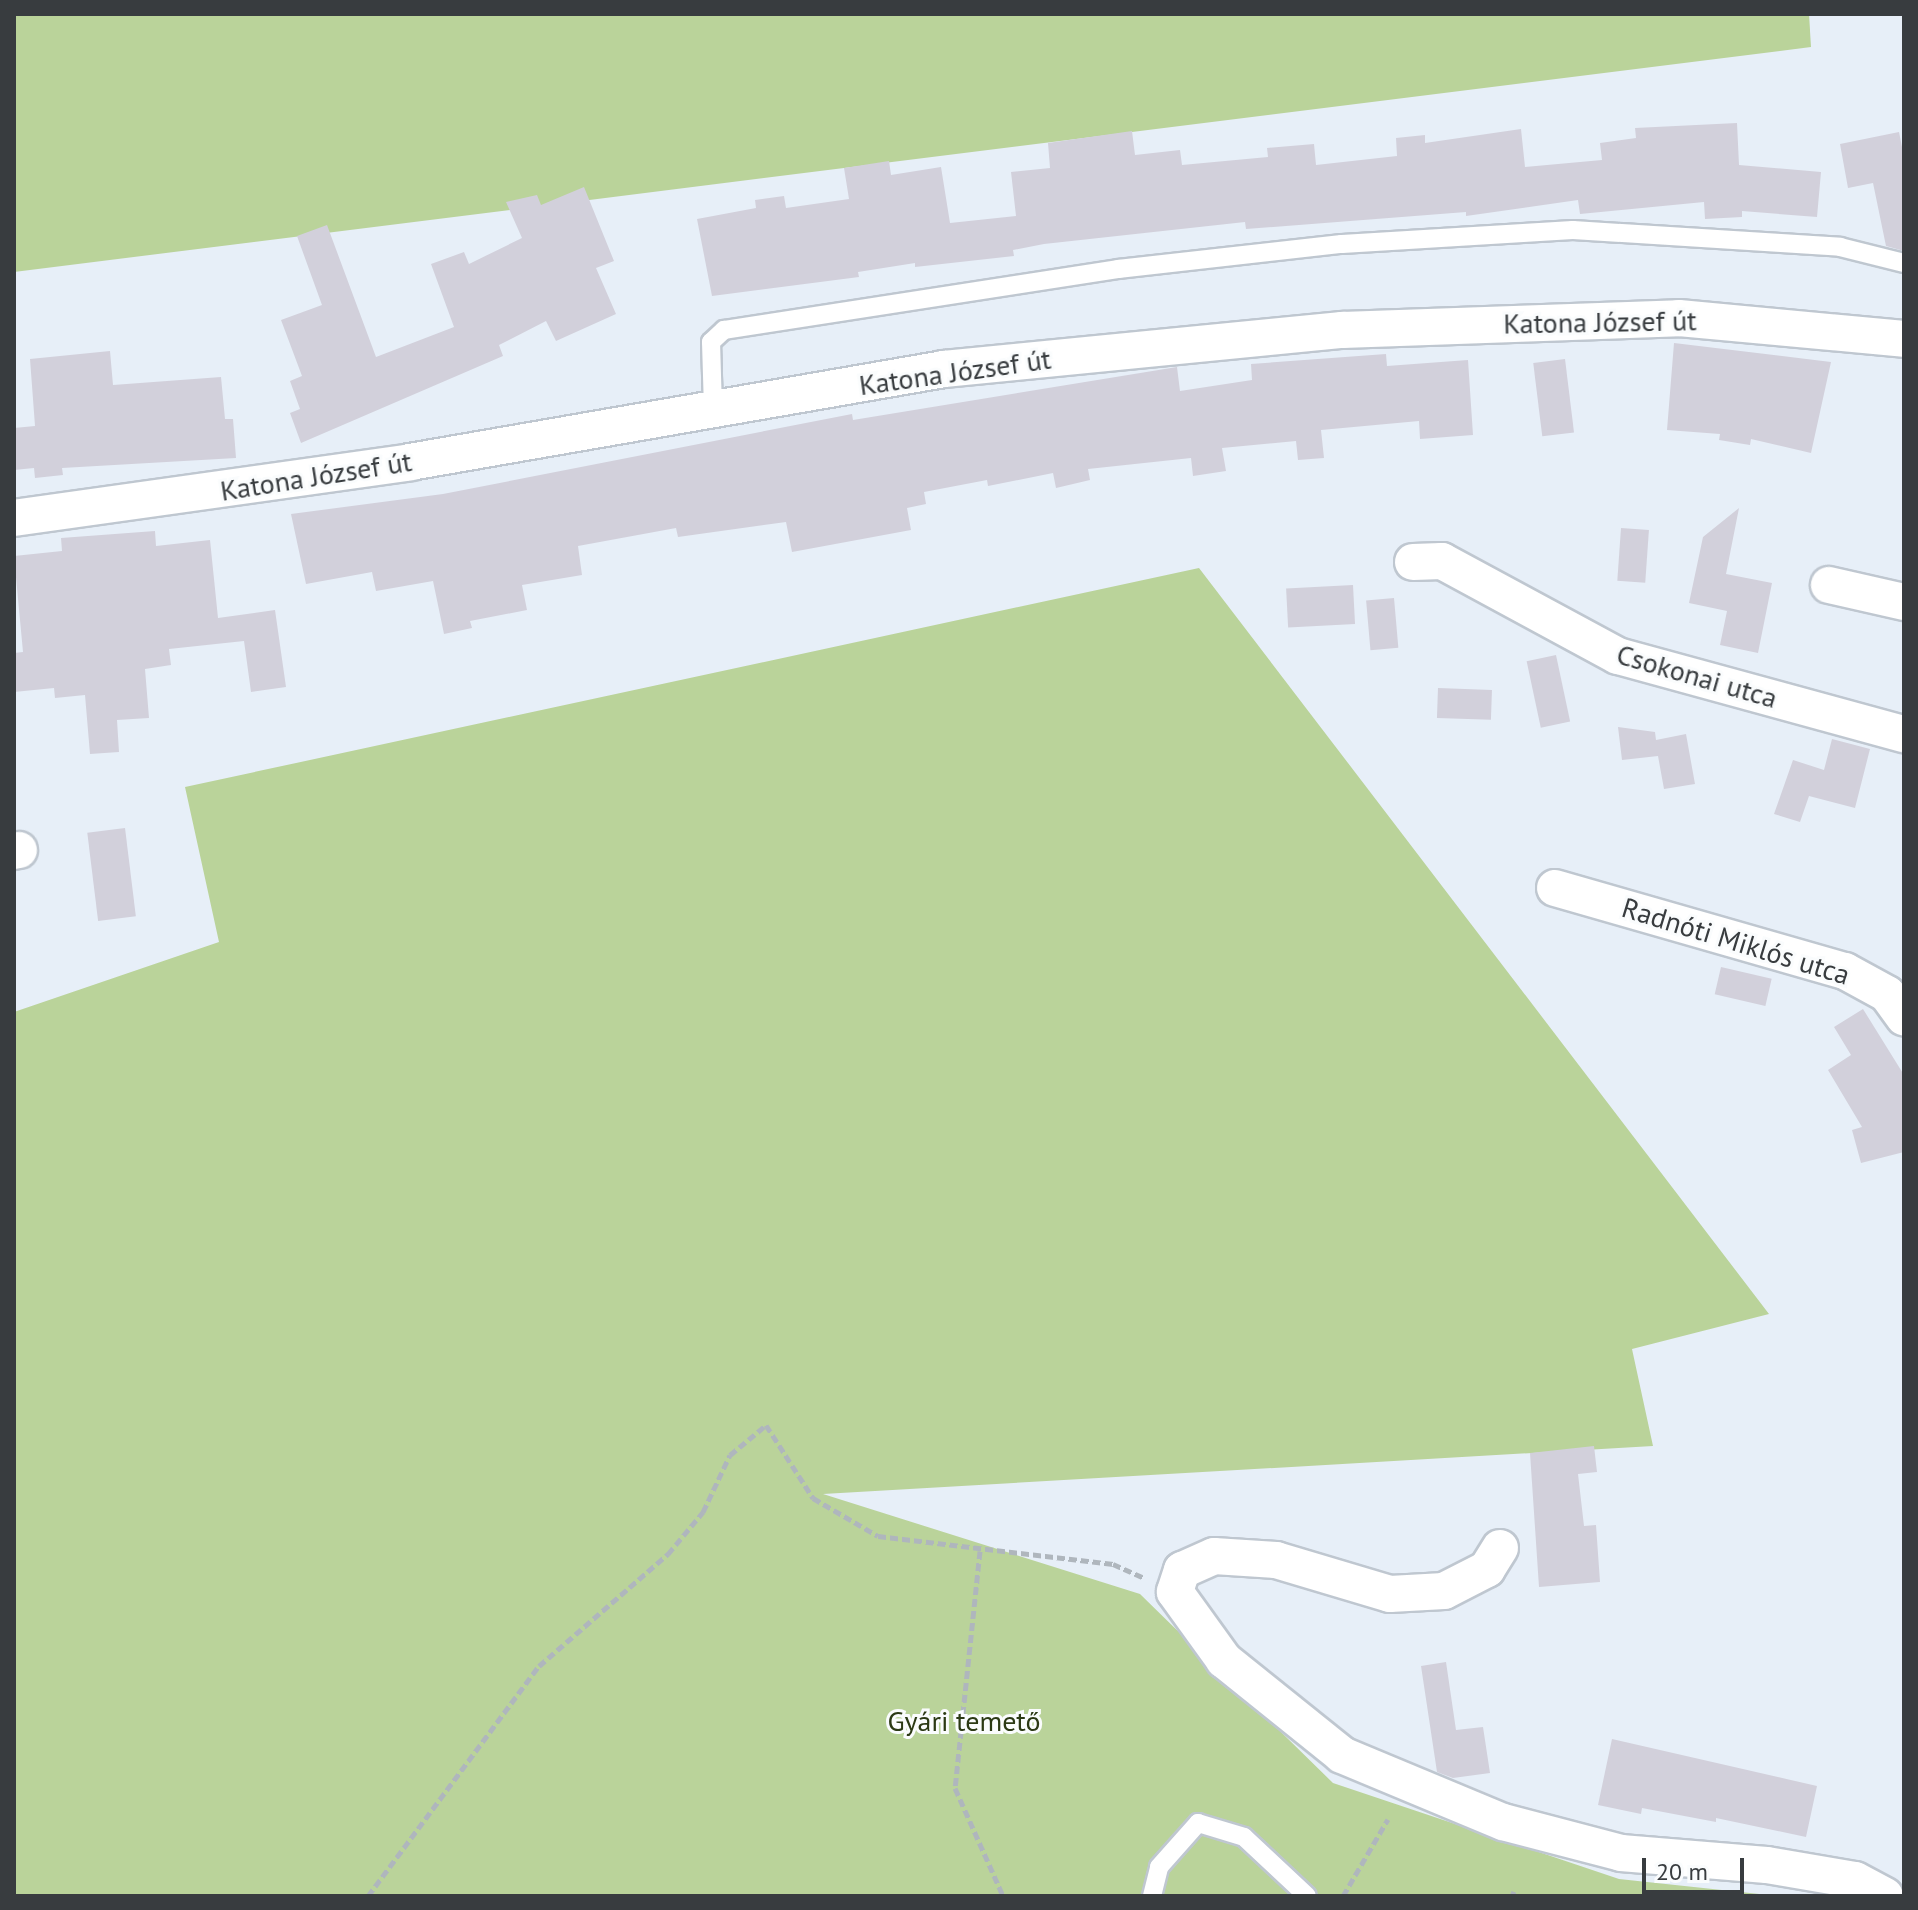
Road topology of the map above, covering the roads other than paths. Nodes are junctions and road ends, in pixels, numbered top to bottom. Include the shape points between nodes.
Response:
1 (1904, 263) edge
2 (1904, 339) edge
3 (713, 409) junction
4 (14, 518) edge
5 (1413, 562) dead end
6 (1829, 585) dead end
7 (1904, 602) edge
8 (1904, 734) edge
9 (1555, 888) dead end
10 (1904, 1017) edge
11 (1500, 1548) dead end
12 (1152, 1896) edge
13 (1307, 1896) edge
14 (1885, 1896) edge

1 - 3 lane via 1840,247 1573,230 1342,244 1118,269 724,330 711,342
2 - 3 street, Katona József út via 1679,318 1342,330 944,369
3 - 4 street, Katona József út via 394,465
5 - 8 street, Csokonai utca via 1442,561 1618,656
6 - 7 street
9 - 10 street, Radnóti Miklós utca via 1845,971 1887,994
11 - 14 street via 1487,1569 1444,1591 1390,1594 1276,1560 1214,1556 1182,1570 1175,1592 1224,1660 1342,1755 1503,1822 1606,1850 1781,1867 1855,1880
12 - 13 lane via 1159,1867 1198,1823 1244,1837

